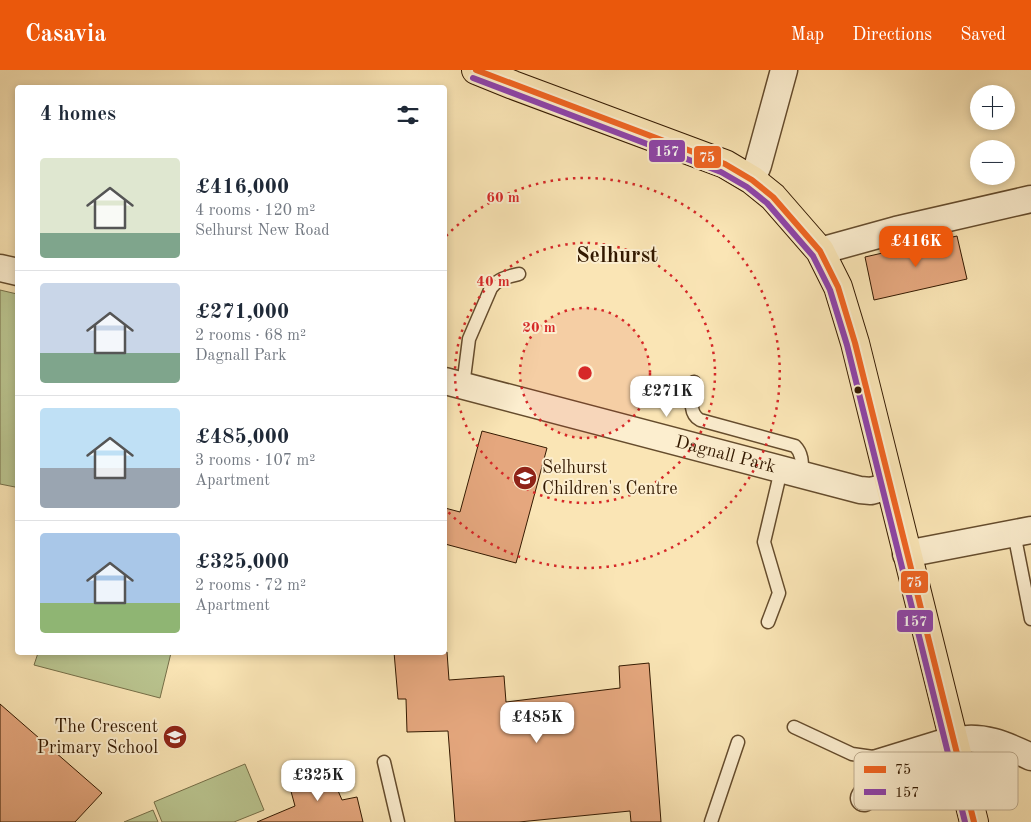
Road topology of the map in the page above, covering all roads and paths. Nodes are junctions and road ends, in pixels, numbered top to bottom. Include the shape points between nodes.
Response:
1 (476, 70) edge
2 (784, 70) edge
3 (515, 78) edge
4 (752, 180) junction
5 (1031, 199) edge
6 (820, 251) junction
7 (0, 268) edge
8 (15, 271) edge
9 (519, 274) dead end
10 (694, 382) dead end
11 (454, 383) edge
12 (792, 472) junction
13 (889, 486) junction
14 (1022, 532) edge
15 (906, 554) junction
16 (1031, 619) edge
17 (768, 622) dead end
18 (794, 727) dead end
19 (953, 741) junction
20 (738, 742) dead end
21 (898, 752) edge
22 (926, 752) edge
23 (956, 752) edge
24 (854, 754) edge
25 (1031, 757) edge
26 (384, 762) dead end
27 (398, 822) edge
28 (712, 822) edge

1 - 3 main road
2 - 4 street
3 - 4 main road via 725,164
4 - 6 main road via 773,197
5 - 6 street
6 - 13 main road via 833,275 847,315
7 - 8 street
9 - 11 lane via 503,278 490,288
10 - 12 lane via 694,417 794,446 801,456
11 - 12 street, Dagnall Park
12 - 13 street, Dagnall Park via 860,490
12 - 17 lane via 764,542 779,593
13 - 15 main road
14 - 15 street
14 - 16 lane
15 - 19 main road
18 - 24 lane
19 - 21 lane
19 - 22 street
19 - 23 main road
19 - 25 street via 965,738 989,740
20 - 28 lane
26 - 27 lane

